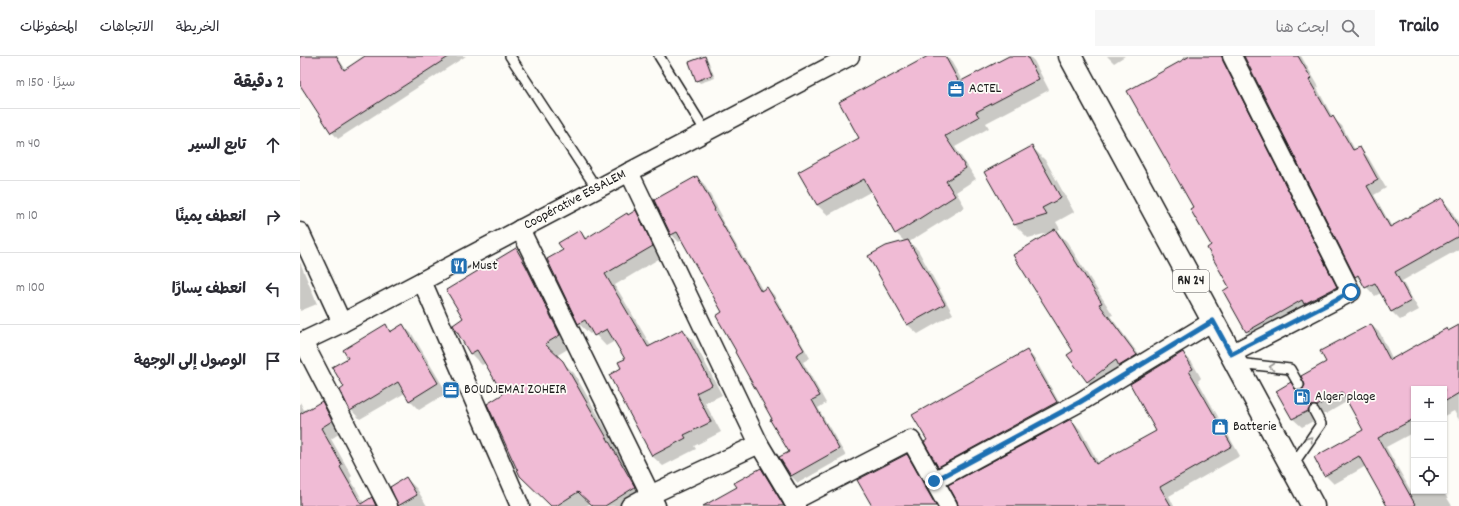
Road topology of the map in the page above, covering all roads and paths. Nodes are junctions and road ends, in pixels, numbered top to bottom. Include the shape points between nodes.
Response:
1 (510, 56) edge
2 (659, 56) edge
3 (850, 56) edge
4 (1070, 56) edge
5 (1232, 56) edge
6 (706, 132) junction
7 (629, 172) junction
8 (597, 189) junction
9 (520, 229) junction
10 (300, 232) edge
11 (422, 281) junction
12 (1213, 321) junction
13 (342, 323) junction
14 (301, 343) edge
15 (1233, 358) junction
16 (1299, 385) dead end
17 (1314, 411) dead end
18 (759, 444) junction
19 (1291, 467) junction
20 (934, 481) junction
21 (653, 500) edge
22 (795, 503) edge
23 (388, 506) edge
24 (520, 506) edge
25 (630, 506) edge
26 (948, 506) edge
27 (1313, 506) edge

1 - 8 lane
2 - 6 lane
3 - 6 street, Coopérative ESSALEM
4 - 12 main road, RN 24
5 - 15 street via 1351,292
6 - 7 street, Coopérative ESSALEM
7 - 8 street, Coopérative ESSALEM
7 - 18 street
8 - 9 street, Coopérative ESSALEM
9 - 11 street, Coopérative ESSALEM
9 - 21 street
10 - 13 street
11 - 13 street, Coopérative ESSALEM
11 - 24 street
12 - 15 main road, RN 24
12 - 20 street via 1080,402
13 - 14 street, Coopérative ESSALEM
14 - 23 street
16 -> 15 lane via 1290,369
15 - 19 main road, RN 24
19 -> 17 lane via 1321,424
18 - 21 street
18 - 22 street
19 - 27 main road, RN 24
20 - 22 street via 911,440
20 - 26 street
21 - 25 street

